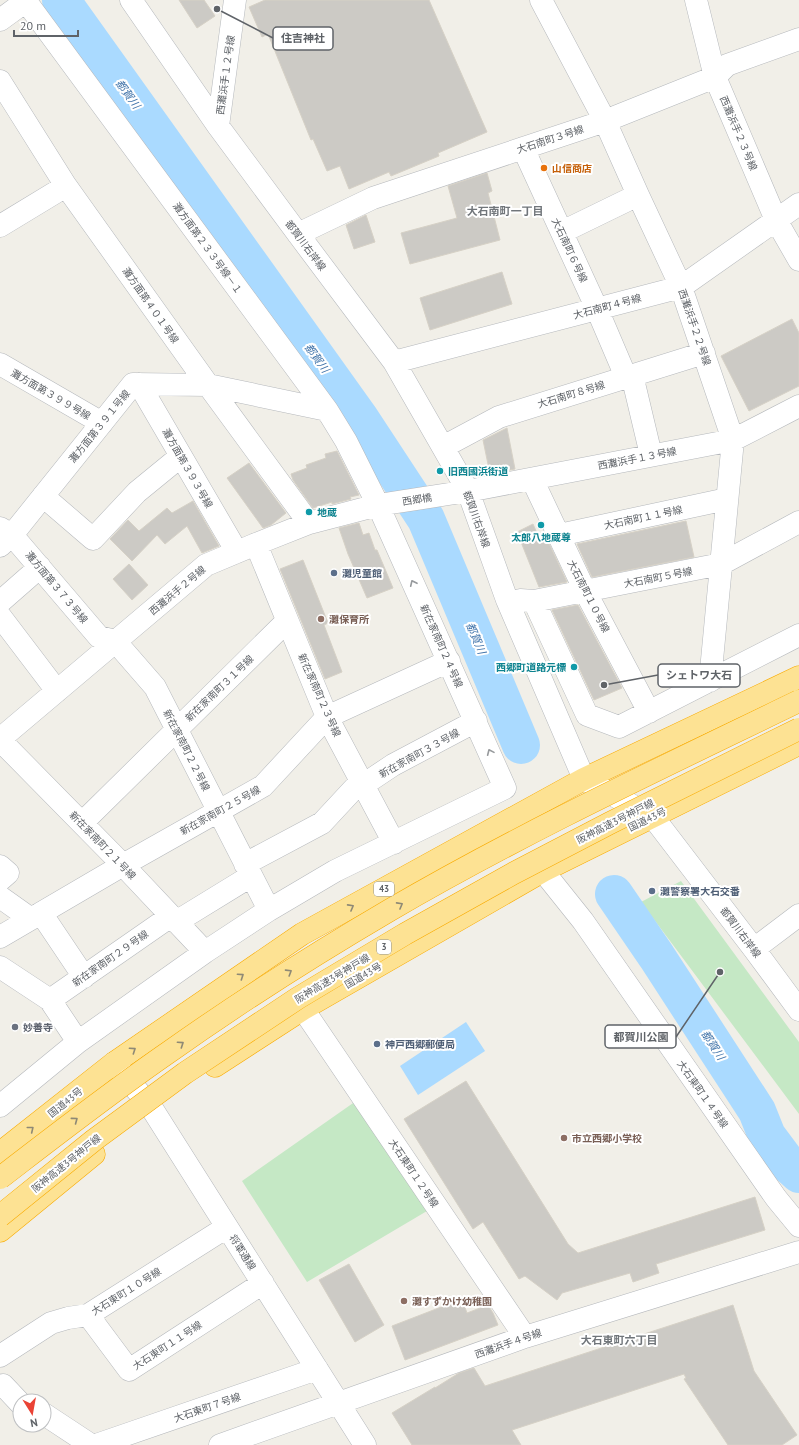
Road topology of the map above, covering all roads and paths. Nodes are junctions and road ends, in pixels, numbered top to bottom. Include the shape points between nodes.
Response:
1 (131, 0) edge
2 (235, 0) edge
3 (541, 0) edge
4 (696, 0) edge
5 (25, 1) edge
6 (0, 20) edge
7 (799, 39) edge
8 (716, 77) junction
9 (0, 81) edge
10 (605, 121) junction
11 (218, 126) junction
12 (523, 148) junction
13 (66, 186) junction
14 (638, 195) junction
15 (799, 204) edge
16 (776, 220) junction
17 (0, 226) edge
18 (562, 232) junction
19 (298, 234) junction
20 (799, 260) edge
21 (681, 287) junction
22 (597, 309) junction
23 (704, 353) junction
24 (394, 362) junction
25 (0, 364) edge
26 (629, 376) junction
27 (139, 384) junction
28 (208, 385) junction
29 (799, 406) edge
30 (327, 410) junction
31 (102, 423) junction
32 (733, 440) junction
33 (443, 447) junction
34 (181, 456) junction
35 (651, 456) junction
36 (532, 479) junction
37 (468, 491) junction
38 (43, 496) junction
39 (727, 499) junction
40 (383, 504) junction
41 (799, 522) edge
42 (309, 523) junction
43 (559, 535) junction
44 (4, 536) edge
45 (246, 548) junction
46 (721, 564) junction
47 (40, 567) junction
48 (585, 591) junction
49 (507, 600) junction
50 (534, 601) junction
51 (0, 602) edge
52 (0, 616) edge
53 (287, 620) junction
54 (799, 635) edge
55 (115, 641) junction
56 (449, 662) junction
57 (799, 677) edge
58 (710, 681) junction
59 (57, 691) junction
60 (799, 701) edge
61 (649, 712) junction
62 (327, 717) junction
63 (476, 721) junction
64 (799, 729) edge
65 (176, 730) junction
66 (0, 740) edge
67 (799, 744) edge
68 (584, 778) junction
69 (362, 783) junction
70 (217, 811) junction
71 (653, 817) junction
72 (82, 823) junction
73 (394, 843) junction
74 (123, 865) junction
75 (0, 866) edge
76 (248, 870) junction
77 (542, 871) junction
78 (0, 880) edge
79 (0, 897) edge
80 (269, 910) junction
81 (799, 915) edge
82 (36, 916) junction
83 (174, 919) junction
84 (0, 937) edge
85 (754, 949) junction
86 (205, 952) junction
87 (0, 967) edge
88 (84, 977) junction
89 (50, 1000) junction
90 (303, 1009) junction
91 (799, 1010) edge
92 (78, 1042) junction
93 (114, 1063) junction
94 (0, 1106) edge
95 (152, 1107) junction
96 (0, 1153) edge
97 (0, 1178) edge
98 (0, 1216) edge
99 (799, 1226) edge
100 (227, 1227) junction
101 (0, 1231) edge
102 (799, 1252) edge
103 (263, 1283) junction
104 (88, 1315) junction
105 (525, 1337) junction
106 (0, 1356) edge
107 (317, 1370) junction
108 (1, 1385) edge
109 (12, 1395) edge
110 (339, 1403) junction
111 (52, 1419) edge
112 (91, 1445) edge
113 (96, 1445) edge
114 (220, 1445) edge
115 (365, 1445) edge

1 - 11 street, 都賀川右岸線
2 - 11 street, 西灘浜手１２号線
3 - 10 street, 西灘浜手２２号線
4 - 8 street, 西灘浜手２３号線
5 - 6 street
5 - 30 street, 灘方面第２３３号線－１
7 - 8 street, 大石南町３号線 via 727,65
8 - 10 street, 大石南町３号線
8 - 16 street, 西灘浜手２３号線
9 - 13 street, 灘方面第４０１号線
10 - 12 street, 大石南町３号線
10 - 14 street, 西灘浜手２２号線
11 - 19 street, 都賀川右岸線
12 - 18 street, 大石南町６号線
12 - 19 street, 大石南町３号線 via 373,198
13 - 17 street
13 - 28 street, 灘方面第４０１号線
14 - 18 street
14 - 21 street, 西灘浜手２２号線
15 - 16 street, 大石南町４号線
16 - 20 street, 西灘浜手２３号線
16 - 21 street, 大石南町４号線
18 - 22 street, 大石南町６号線
19 - 24 street, 都賀川右岸線
21 - 22 street, 大石南町４号線
21 - 23 street, 西灘浜手２２号線
22 - 24 street, 大石南町４号線
22 - 26 street, 大石南町６号線
23 - 26 street, 大石南町８号線
23 - 32 street, 西灘浜手２２号線
24 - 33 street, 都賀川右岸線
25 - 31 street, 灘方面第３９９号線
26 - 33 street, 大石南町８号線 via 498,417
26 - 35 street, 大石南町６号線
27 - 28 street, 灘方面第３９１号線
27 - 31 street, 灘方面第３９１号線 via 133,384
27 - 34 street, 灘方面第３９３号線
28 - 30 street, 灘方面第３９１号線
28 - 42 street, 灘方面第４０１号線
29 - 32 street, 西灘浜手１３号線
30 - 40 street, 灘方面第２３３号線－１
31 - 38 street, 灘方面第３９１号線
32 - 35 street, 西灘浜手１３号線
32 - 39 street, 西灘浜手２２号線
33 - 37 street, 都賀川右岸線
34 - 38 street via 137,492 93,539
34 - 45 street, 灘方面第３９３号線
35 - 36 street, 西灘浜手１３号線
36 - 37 street, 西灘浜手１３号線
36 - 43 street, 大石南町１０号線
37 - 40 street, 西郷橋
37 - 49 street, 都賀川右岸線
38 - 44 street, 灘方面第３９１号線
39 - 43 street, 大石南町１１号線
39 - 46 street, 西灘浜手２２号線
40 - 42 street, 西灘浜手２号線
56 -> 40 street, 新在家南町２４号線
41 - 46 street, 大石南町５号線
42 - 45 street, 西灘浜手２号線
43 - 48 street, 大石南町１０号線
44 - 47 street, 灘方面第３７３号線
45 - 53 street, 新在家南町２３号線
45 - 55 street, 西灘浜手２号線 via 206,566
46 - 48 street, 大石南町５号線
46 - 58 street, 西灘浜手２２号線
47 - 51 street
47 - 55 street, 灘方面第３７３号線 via 99,637
48 - 50 street, 大石南町５号線
48 - 61 street, 大石南町１０号線
49 - 50 street, 大石南町５号線
49 - 68 street, 都賀川右岸線
50 - 61 street via 587,715 619,727
52 - 59 street
53 - 62 street, 新在家南町２３号線
53 - 65 street, 新在家南町３１号線
54 - 58 street
55 - 59 street, 西灘浜手２号線
55 - 65 street, 新在家南町２２号線 via 155,687
56 - 62 street, 新在家南町２５号線
56 - 63 street, 新在家南町２４号線
57 - 68 highway, 国道43号 / 43
58 - 61 street
59 - 66 street, 西灘浜手２号線
97 -> 60 highway, bridge via 169,1052 287,973 391,910 597,799
62 - 69 street, 新在家南町２３号線
62 - 70 street, 新在家南町２５号線 via 263,786
63 - 69 street, 新在家南町３３号線
73 -> 63 street, 新在家南町２４号線 via 505,788
64 - 98 highway, 阪神高速3号神戸線 / 3, bridge via 514,873 304,994 173,1082 94,1140
65 - 70 street, 新在家南町２２号線
65 - 72 street, 新在家南町３１号線
66 - 72 street, 新在家南町２１号線
67 - 71 highway, 国道43号
68 - 71 street, 都賀川右岸線
93 -> 68 highway, 国道43号 / 43 via 302,934
69 - 73 street, 新在家南町２３号線
69 - 76 street, 新在家南町３３号線 via 322,823
70 - 74 street, 新在家南町２５号線
70 - 76 street, 新在家南町２２号線
71 - 77 highway, 国道43号
71 - 85 street, 都賀川右岸線
72 - 74 street, 新在家南町２１号線
73 - 80 street via 335,871
74 - 82 street, 新在家南町２５号線
74 - 83 street, 新在家南町２１号線
75 - 78 street via 8,873
76 - 80 street, 新在家南町２２号線
76 - 83 street, 新在家南町２９号線
77 - 90 highway, 国道43号
77 - 99 street, 大石東町１４号線 via 583,921 776,1198
79 - 82 street
80 - 86 street
81 - 85 street
82 - 84 street, 新在家南町２５号線
82 - 88 street
83 - 86 street, 新在家南町２１号線
83 - 88 street, 新在家南町２９号線
85 - 91 street, 都賀川右岸線
86 - 92 street
87 - 89 street
88 - 89 street, 新在家南町２９号線
89 - 92 street
90 - 95 highway, 国道43号
90 - 105 street, 大石東町１２号線
92 - 94 street
93 - 95 street, 将軍通線
96 -> 93 highway, 国道43号 / 43
95 - 100 street, 将軍通線
95 - 101 highway, 国道43号
100 - 103 street, 将軍通線
100 - 104 street, 大石東町１０号線
102 - 105 street, 西灘浜手４号線
103 - 104 street, 大石東町１１号線 via 129,1370
103 - 107 street, 将軍通線
104 - 106 street, 大石東町１０号線 via 51,1323
105 - 110 street, 西灘浜手４号線
107 - 110 street, 将軍通線
107 - 113 street, 大石東町７号線
108 - 109 street
110 - 114 street, 西灘浜手４号線
110 - 115 street, 将軍通線
111 - 112 street

